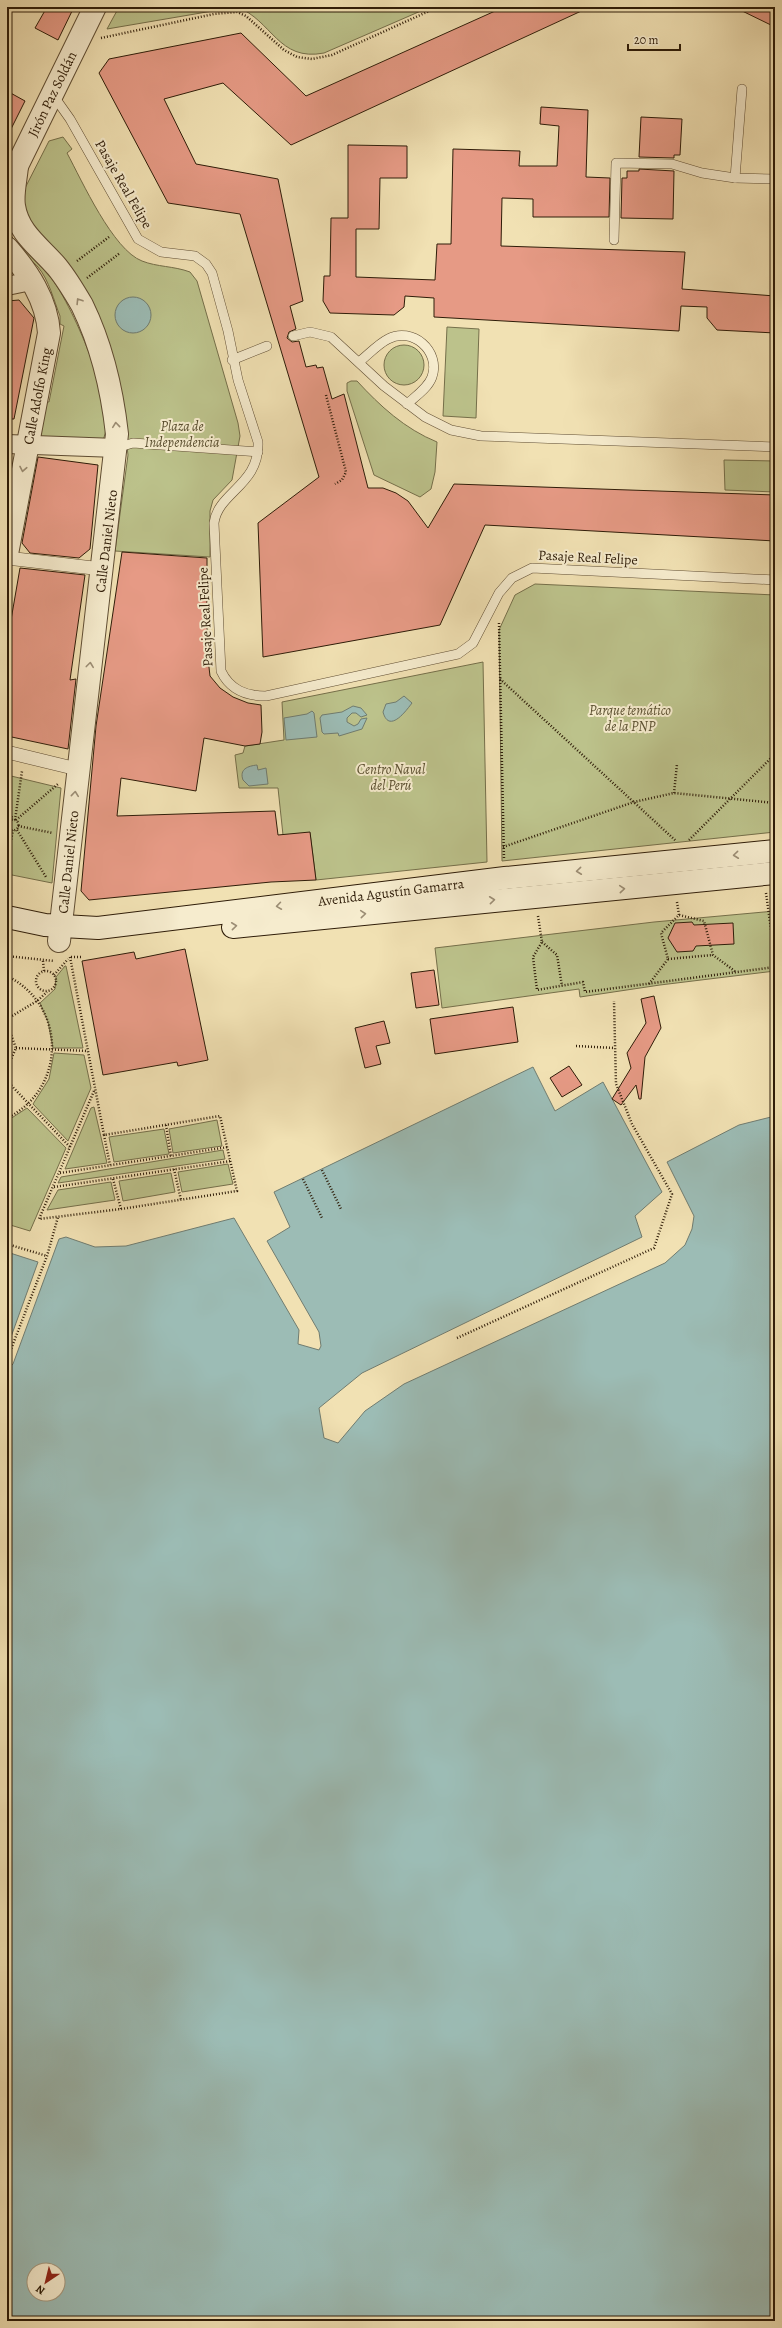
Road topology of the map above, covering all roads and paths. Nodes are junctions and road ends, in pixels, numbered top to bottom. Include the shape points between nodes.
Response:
1 (95, 7) edge
2 (438, 7) edge
3 (77, 43) junction
4 (742, 90) dead end
5 (52, 93) junction
6 (12, 173) edge
7 (735, 178) junction
8 (775, 179) edge
9 (10, 209) edge
10 (108, 237) dead end
11 (614, 240) dead end
12 (7, 248) edge
13 (120, 253) dead end
14 (71, 265) dead end
15 (32, 281) junction
16 (82, 281) dead end
17 (7, 286) edge
18 (293, 336) dead end
19 (267, 346) dead end
20 (232, 360) junction
21 (359, 362) junction
22 (326, 395) dead end
23 (408, 404) junction
24 (18, 445) edge
25 (775, 447) edge
26 (116, 448) junction
27 (258, 452) junction
28 (335, 484) dead end
29 (7, 554) edge
30 (7, 558) edge
31 (102, 569) junction
32 (775, 580) edge
33 (499, 593) junction
34 (500, 679) junction
35 (7, 752) edge
36 (775, 754) edge
37 (23, 756) junction
38 (677, 764) dead end
39 (77, 769) junction
40 (58, 783) dead end
41 (674, 793) junction
42 (730, 799) junction
43 (634, 802) junction
44 (775, 802) edge
45 (7, 809) edge
46 (14, 820) junction
47 (18, 826) junction
48 (8, 827) edge
49 (13, 830) junction
50 (17, 830) junction
51 (60, 835) dead end
52 (677, 842) dead end
53 (688, 842) dead end
54 (503, 847) junction
55 (775, 851) edge
56 (7, 860) edge
57 (769, 874) edge
58 (505, 878) junction
59 (50, 883) dead end
60 (535, 896) junction
61 (7, 917) edge
62 (7, 931) edge
63 (63, 941) junction
64 (542, 942) junction
65 (713, 955) junction
66 (7, 956) edge
67 (82, 956) dead end
68 (775, 958) edge
69 (668, 959) junction
70 (43, 961) junction
71 (775, 967) edge
72 (44, 971) junction
73 (736, 972) junction
74 (54, 975) junction
75 (7, 976) edge
76 (649, 984) junction
77 (562, 986) junction
78 (48, 991) junction
79 (614, 1000) dead end
80 (37, 1001) junction
81 (7, 1018) edge
82 (7, 1024) edge
83 (576, 1046) dead end
84 (16, 1048) junction
85 (615, 1048) junction
86 (52, 1050) junction
87 (88, 1051) junction
88 (7, 1068) edge
89 (7, 1082) edge
90 (94, 1091) junction
91 (28, 1104) junction
92 (7, 1118) edge
93 (166, 1124) junction
94 (104, 1135) junction
95 (70, 1147) junction
96 (228, 1147) junction
97 (171, 1156) junction
98 (231, 1161) junction
99 (110, 1165) junction
100 (174, 1169) junction
101 (322, 1170) dead end
102 (59, 1173) junction
103 (114, 1179) junction
104 (303, 1179) dead end
105 (53, 1187) junction
106 (181, 1200) junction
107 (342, 1208) dead end
108 (121, 1209) junction
109 (58, 1217) junction
110 (322, 1218) dead end
111 (7, 1244) edge
112 (47, 1256) junction
113 (457, 1338) dead end
114 (7, 1357) edge
115 (7, 1365) edge

1 - 3 main road, Jirón Paz Soldán
2 - 3 path via 332,55 312,59 297,57 284,50 246,16 237,12 214,14
3 - 5 main road, Jirón Paz Soldán
4 - 7 lane
5 - 6 main road, Jirón Paz Soldán
5 - 20 lane, Pasaje Real Felipe via 70,119 138,239 161,252 195,256 206,264 212,273 228,331
6 - 9 main road, Calle Daniel Nieto
7 - 8 lane
7 - 11 lane via 702,173 672,164 616,163
26 -> 9 main road, Calle Daniel Nieto via 114,412 100,348 81,305 57,268 22,229
10 - 14 path
12 - 15 main road, Calle Adolfo King
13 - 16 path
15 - 17 street
15 - 24 main road, Calle Adolfo King via 48,315 49,333
18 - 21 lane via 310,332 331,337
19 - 20 lane
20 - 27 lane, Pasaje Real Felipe via 258,442
21 - 23 lane
21 - 23 lane via 388,338 401,335 424,343 434,364 432,376
22 - 28 path via 346,472 342,480
23 - 25 lane via 425,417 451,430 480,436
24 - 26 street
24 -> 29 main road, Calle Adolfo King
26 - 27 lane via 133,443
26 - 31 main road, Calle Daniel Nieto
27 - 33 lane, Pasaje Real Felipe via 255,466 243,484 217,511 214,523 221,671 224,679 237,690 250,696 266,696 458,654 472,643
30 - 31 street
39 -> 31 main road, Calle Daniel Nieto
32 - 33 lane, Pasaje Real Felipe via 532,568 512,578
33 - 34 path
34 - 43 path
34 - 54 path
35 - 37 street
36 - 42 path
37 - 39 street
37 - 46 path
38 - 41 path
63 -> 39 main road, Calle Daniel Nieto
40 - 46 path
41 - 42 path
41 - 43 path
42 - 44 path
42 - 53 path
43 - 52 path
43 - 54 path
45 - 46 path
46 - 47 path via 19,821
46 - 48 path via 10,819
47 - 50 path
47 - 51 path
48 - 49 path
49 - 50 path
49 - 56 path
50 - 59 path
54 - 58 path
55 -> 58 main road, Avenida Agustín Gamarra
60 -> 57 main road, Avenida Agustín Gamarra
57 - 68 path
58 -> 63 main road, Avenida Agustín Gamarra via 98,928
63 -> 60 main road, Avenida Agustín Gamarra via 99,942
60 - 64 path
61 - 63 main road, Avenida Agustín Gamarra
62 - 63 main road, Avenida Agustín Gamarra
63 - 67 path
63 - 70 path via 54,961
63 - 74 path
63 - 87 path
64 - 77 path via 557,955
64 - 77 path via 533,957 538,990
65 - 69 path
65 - 69 path via 704,921 679,915 661,933
65 - 73 path
66 - 70 path
69 - 76 path
70 - 72 path
71 - 73 path
72 - 74 path
72 - 78 path via 36,978 36,983 38,988
73 - 76 path
74 - 78 path via 55,985
75 - 80 path via 26,988
76 - 77 path via 585,992 583,982
78 - 80 path
79 - 85 path
80 - 81 path
80 - 86 path via 48,1023
82 - 84 path
83 - 85 path
84 - 86 path
84 - 88 path
85 - 113 path via 616,1084 632,1124 672,1194 654,1248
86 - 87 path
86 - 91 path via 52,1062 45,1081 35,1098
87 - 90 path
89 - 91 path
90 - 94 path
90 - 95 path
91 - 92 path
91 - 95 path
93 - 94 path
93 - 96 path via 220,1116
93 - 97 path
94 - 99 path
95 - 102 path
96 - 97 path
96 - 98 path
97 - 99 path
98 - 100 path
98 - 106 path via 237,1191
99 - 102 path
100 - 103 path
100 - 106 path
101 - 107 path
102 - 105 path
103 - 105 path
103 - 108 path
104 - 110 path
105 - 109 path via 39,1219
106 - 108 path
108 - 109 path
109 - 112 path
111 - 112 path
112 - 114 path
114 - 115 path

